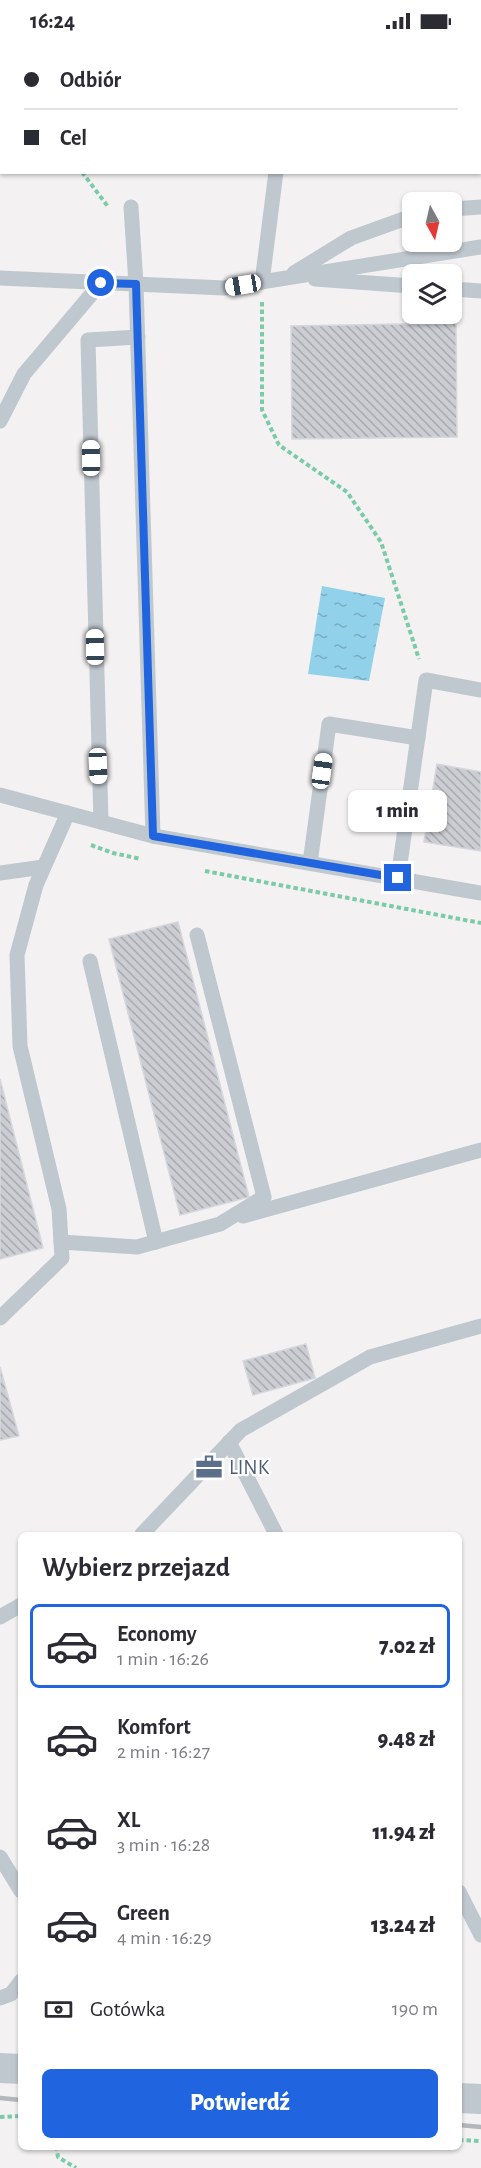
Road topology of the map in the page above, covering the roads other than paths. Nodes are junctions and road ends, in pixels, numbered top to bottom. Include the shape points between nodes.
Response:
1 (276, 174) edge
2 (131, 207) dead end
3 (481, 207) edge
4 (462, 208) edge
5 (402, 220) edge
6 (481, 247) edge
7 (288, 278) junction
8 (0, 279) edge
9 (262, 282) junction
10 (101, 283) junction
11 (136, 284) junction
12 (402, 285) edge
13 (462, 290) edge
14 (481, 291) edge
15 (138, 337) junction
16 (0, 421) edge
17 (481, 690) edge
18 (418, 738) junction
19 (0, 795) edge
20 (68, 813) junction
21 (101, 822) junction
22 (153, 836) junction
23 (310, 863) junction
24 (43, 867) junction
25 (0, 873) edge
26 (398, 878) junction
27 (481, 893) edge
28 (197, 935) dead end
29 (90, 961) dead end
30 (481, 1150) edge
31 (225, 1221) junction
32 (61, 1242) junction
33 (156, 1242) junction
34 (0, 1318) edge
35 (481, 1326) edge
36 (229, 1442) junction
37 (144, 1532) edge
38 (275, 1532) edge
39 (18, 1607) edge
40 (0, 1617) edge
41 (0, 1857) edge
42 (18, 1887) edge
43 (462, 1898) edge
44 (481, 1935) edge
45 (18, 1985) edge
46 (0, 1998) edge
47 (0, 2068) edge
48 (18, 2069) edge
49 (462, 2098) edge
50 (481, 2099) edge

1 - 9 lane
2 - 11 lane
3 - 4 lane
5 - 7 lane via 351,238
6 - 7 lane
7 - 9 lane
7 - 12 lane
8 - 10 lane
9 - 11 lane via 224,288
10 - 11 lane
10 - 16 lane via 24,374
11 - 15 lane
13 - 14 lane
15 - 21 lane via 88,340
15 - 22 lane
17 - 18 lane via 426,680
18 - 23 lane via 329,724
18 - 26 lane
19 - 20 lane
20 - 21 lane
20 - 24 lane
21 - 22 lane
22 - 23 lane
23 - 26 lane
24 - 25 lane
24 - 32 lane via 17,955 20,1046 59,1209
26 - 27 lane
28 - 31 lane via 264,1197
29 - 33 lane
30 - 31 lane
31 - 33 lane
32 - 33 lane via 137,1247
32 - 34 lane via 62,1258
35 - 36 lane via 370,1357 241,1430
36 - 37 lane
36 - 38 lane
39 - 40 lane
41 - 42 lane
43 - 44 lane
45 - 46 lane via 11,1994
47 - 48 street
49 - 50 street

